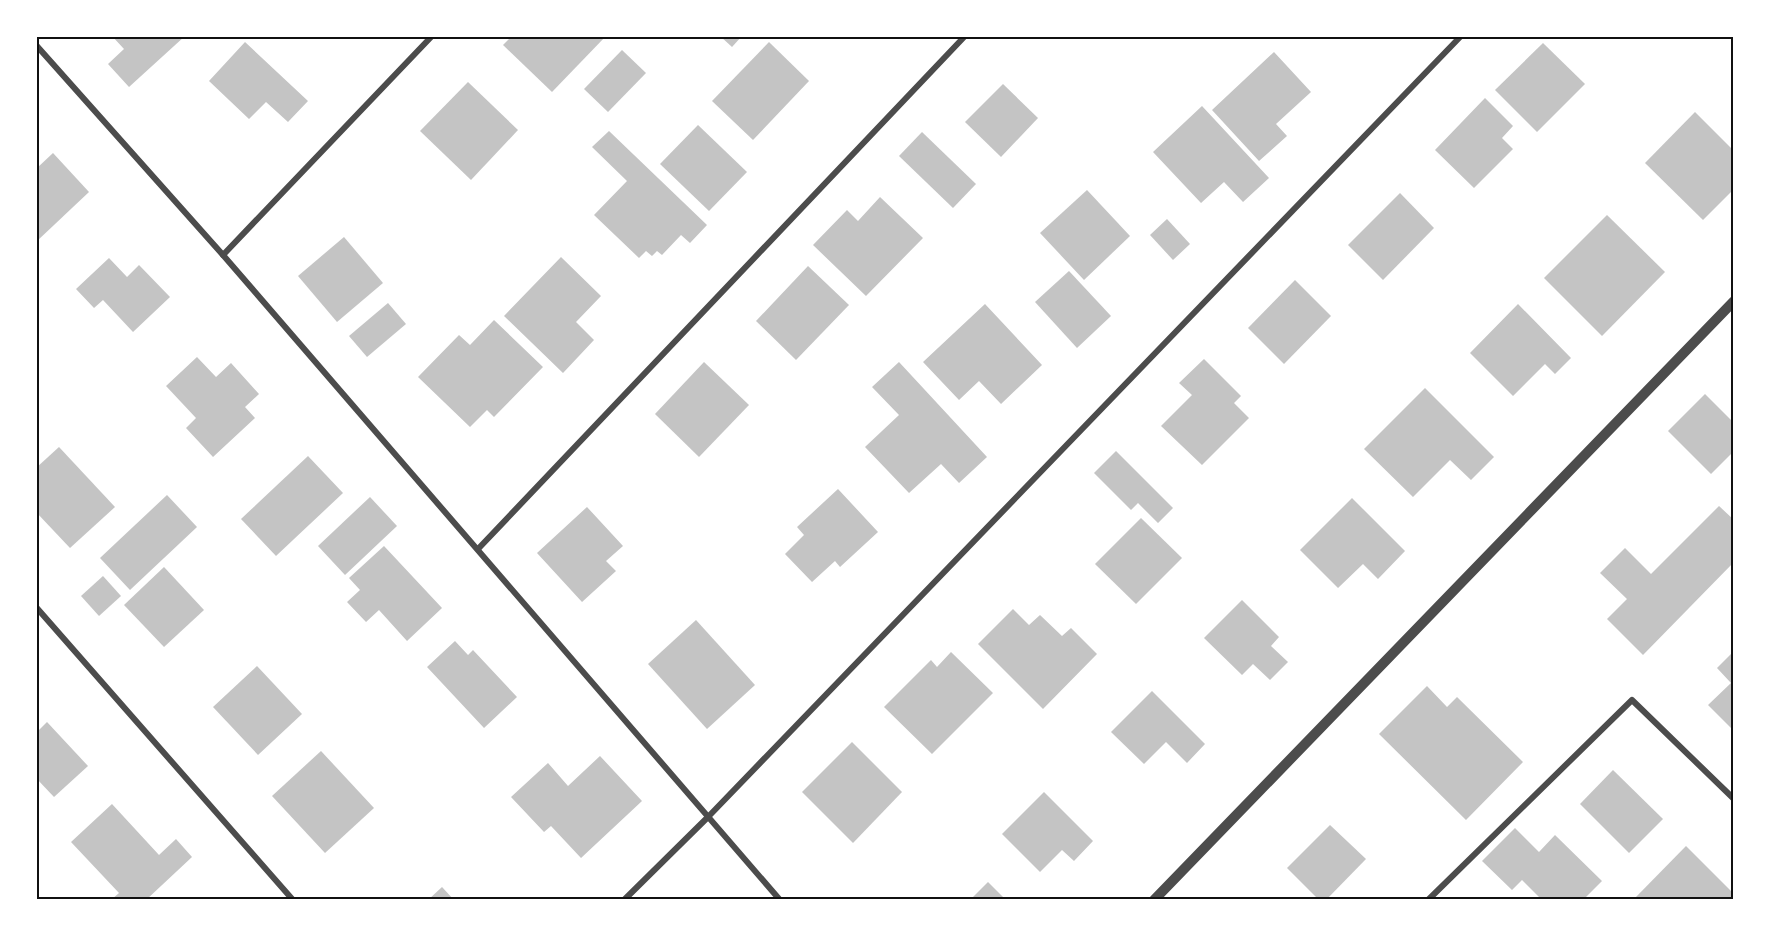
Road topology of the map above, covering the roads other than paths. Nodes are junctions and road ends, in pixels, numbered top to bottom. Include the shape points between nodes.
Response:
1 (432, 36) edge
2 (965, 36) edge
3 (1461, 36) edge
4 (36, 45) edge
5 (223, 255) junction
6 (1734, 301) edge
7 (478, 549) junction
8 (36, 607) edge
9 (1734, 799) edge
10 (708, 817) junction
11 (293, 900) edge
12 (624, 900) edge
13 (780, 900) edge
14 (1154, 900) edge
15 (1428, 900) edge

1 - 5 street
2 - 7 street
3 - 10 street
4 - 5 street
5 - 7 street
6 - 14 street
7 - 10 street
8 - 11 street
9 - 15 street via 1632,700
10 - 12 street
10 - 13 street

